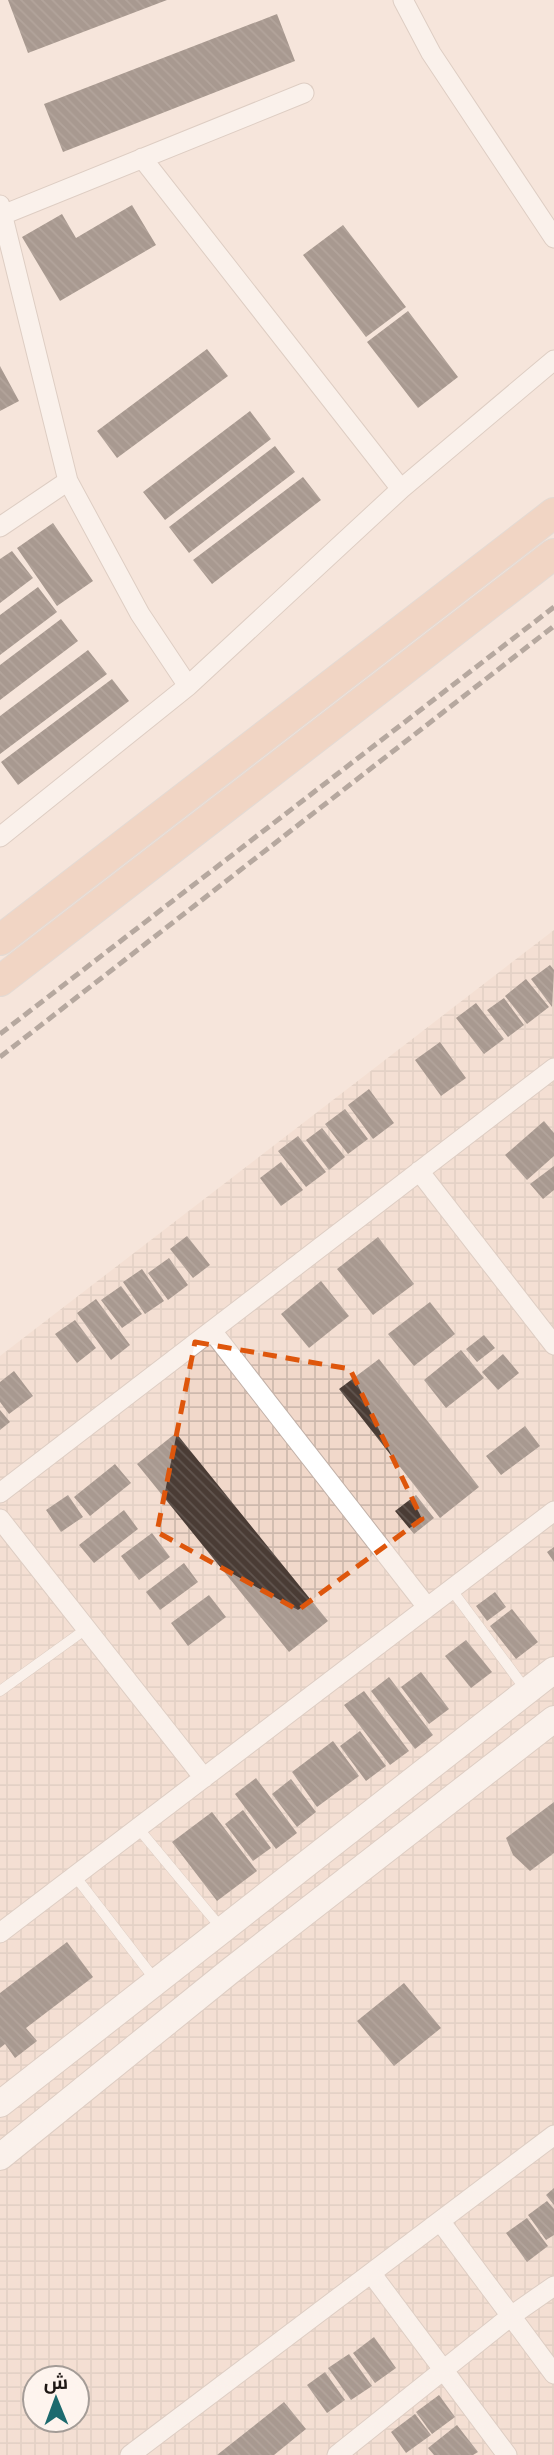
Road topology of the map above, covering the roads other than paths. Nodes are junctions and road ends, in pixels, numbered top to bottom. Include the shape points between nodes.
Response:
1 (403, 0) edge
2 (304, 93) dead end
3 (142, 158) junction
4 (1, 212) edge
5 (554, 238) edge
6 (554, 360) edge
7 (68, 481) junction
8 (401, 489) junction
9 (554, 513) edge
10 (0, 527) edge
11 (554, 554) edge
12 (188, 686) junction
13 (0, 837) edge
14 (0, 940) edge
15 (0, 981) edge
16 (554, 1068) edge
17 (419, 1171) junction
18 (212, 1331) junction
19 (554, 1345) edge
20 (0, 1493) edge
21 (554, 1511) edge
22 (0, 1519) edge
23 (451, 1589) junction
24 (427, 1607) junction
25 (86, 1629) junction
26 (554, 1670) edge
27 (527, 1690) junction
28 (0, 1691) edge
29 (554, 1720) edge
30 (204, 1778) junction
31 (138, 1828) junction
32 (75, 1876) junction
33 (222, 1929) junction
34 (0, 1933) edge
35 (156, 1981) junction
36 (0, 2104) edge
37 (554, 2135) edge
38 (0, 2157) edge
39 (440, 2221) junction
40 (372, 2273) junction
41 (554, 2286) edge
42 (511, 2316) junction
43 (444, 2370) junction
44 (554, 2374) edge
45 (130, 2455) edge
46 (337, 2455) edge
47 (507, 2455) edge

1 - 5 street via 431,52
2 - 3 street
3 - 4 street
3 - 8 street
4 - 7 street
6 - 8 street
7 - 10 street
7 - 12 street via 140,614
8 - 12 street
9 - 14 main road
11 - 15 main road
12 - 13 street
16 - 17 street
17 - 18 street
17 - 19 street
18 - 20 street
18 - 24 street
21 - 23 street
22 - 25 street
23 - 24 street
23 - 27 lane
24 - 30 street
25 - 28 lane
25 - 30 street
26 - 27 street
27 - 33 street
29 - 38 street via 230,1971
30 - 31 street
31 - 32 street
31 - 33 lane
32 - 34 street
32 - 35 lane
33 - 35 street
35 - 36 street
37 - 39 street
39 - 40 street
39 - 42 street
40 - 43 street
40 - 45 street
41 - 42 street
42 - 43 street
42 - 44 street
43 - 46 street
43 - 47 street

